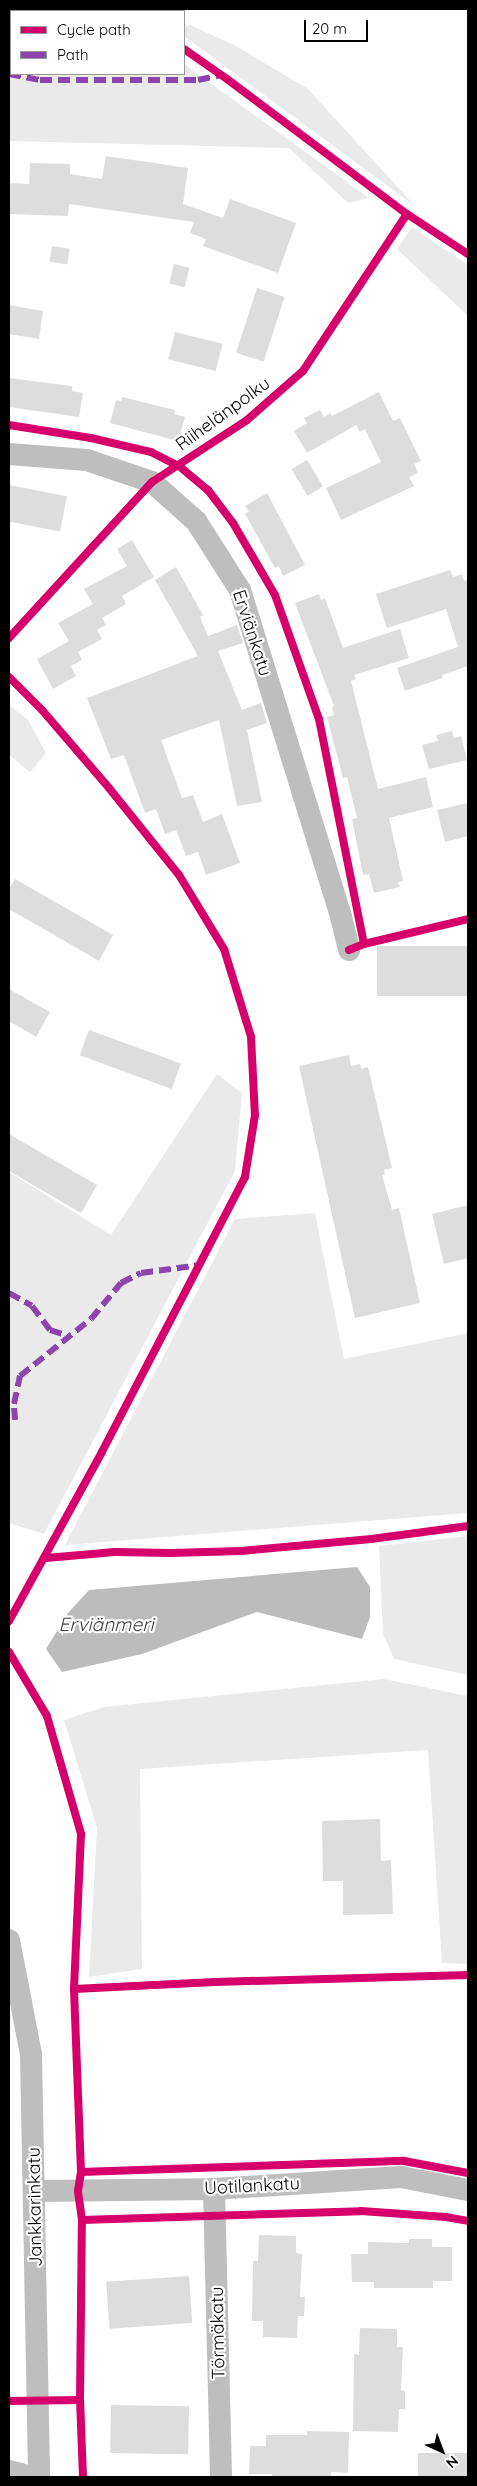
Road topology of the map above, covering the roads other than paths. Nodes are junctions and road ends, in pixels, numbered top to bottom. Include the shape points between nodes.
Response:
1 (9, 454) edge
2 (349, 950) dead end
3 (9, 1940) edge
4 (214, 2189) junction
5 (468, 2190) edge
6 (35, 2191) junction
7 (9, 2471) edge
8 (32, 2477) edge
9 (39, 2477) edge
10 (221, 2477) edge

1 - 2 street, Erviänkatu via 87,460 152,482 196,520 240,590
3 - 6 street, Jankkarinkatu via 31,2054
4 - 5 street, Uotilankatu via 401,2177
4 - 6 street, Uotilankatu
4 - 10 street, Törmäkatu
6 - 9 street, Jankkarinkatu
7 - 8 street

